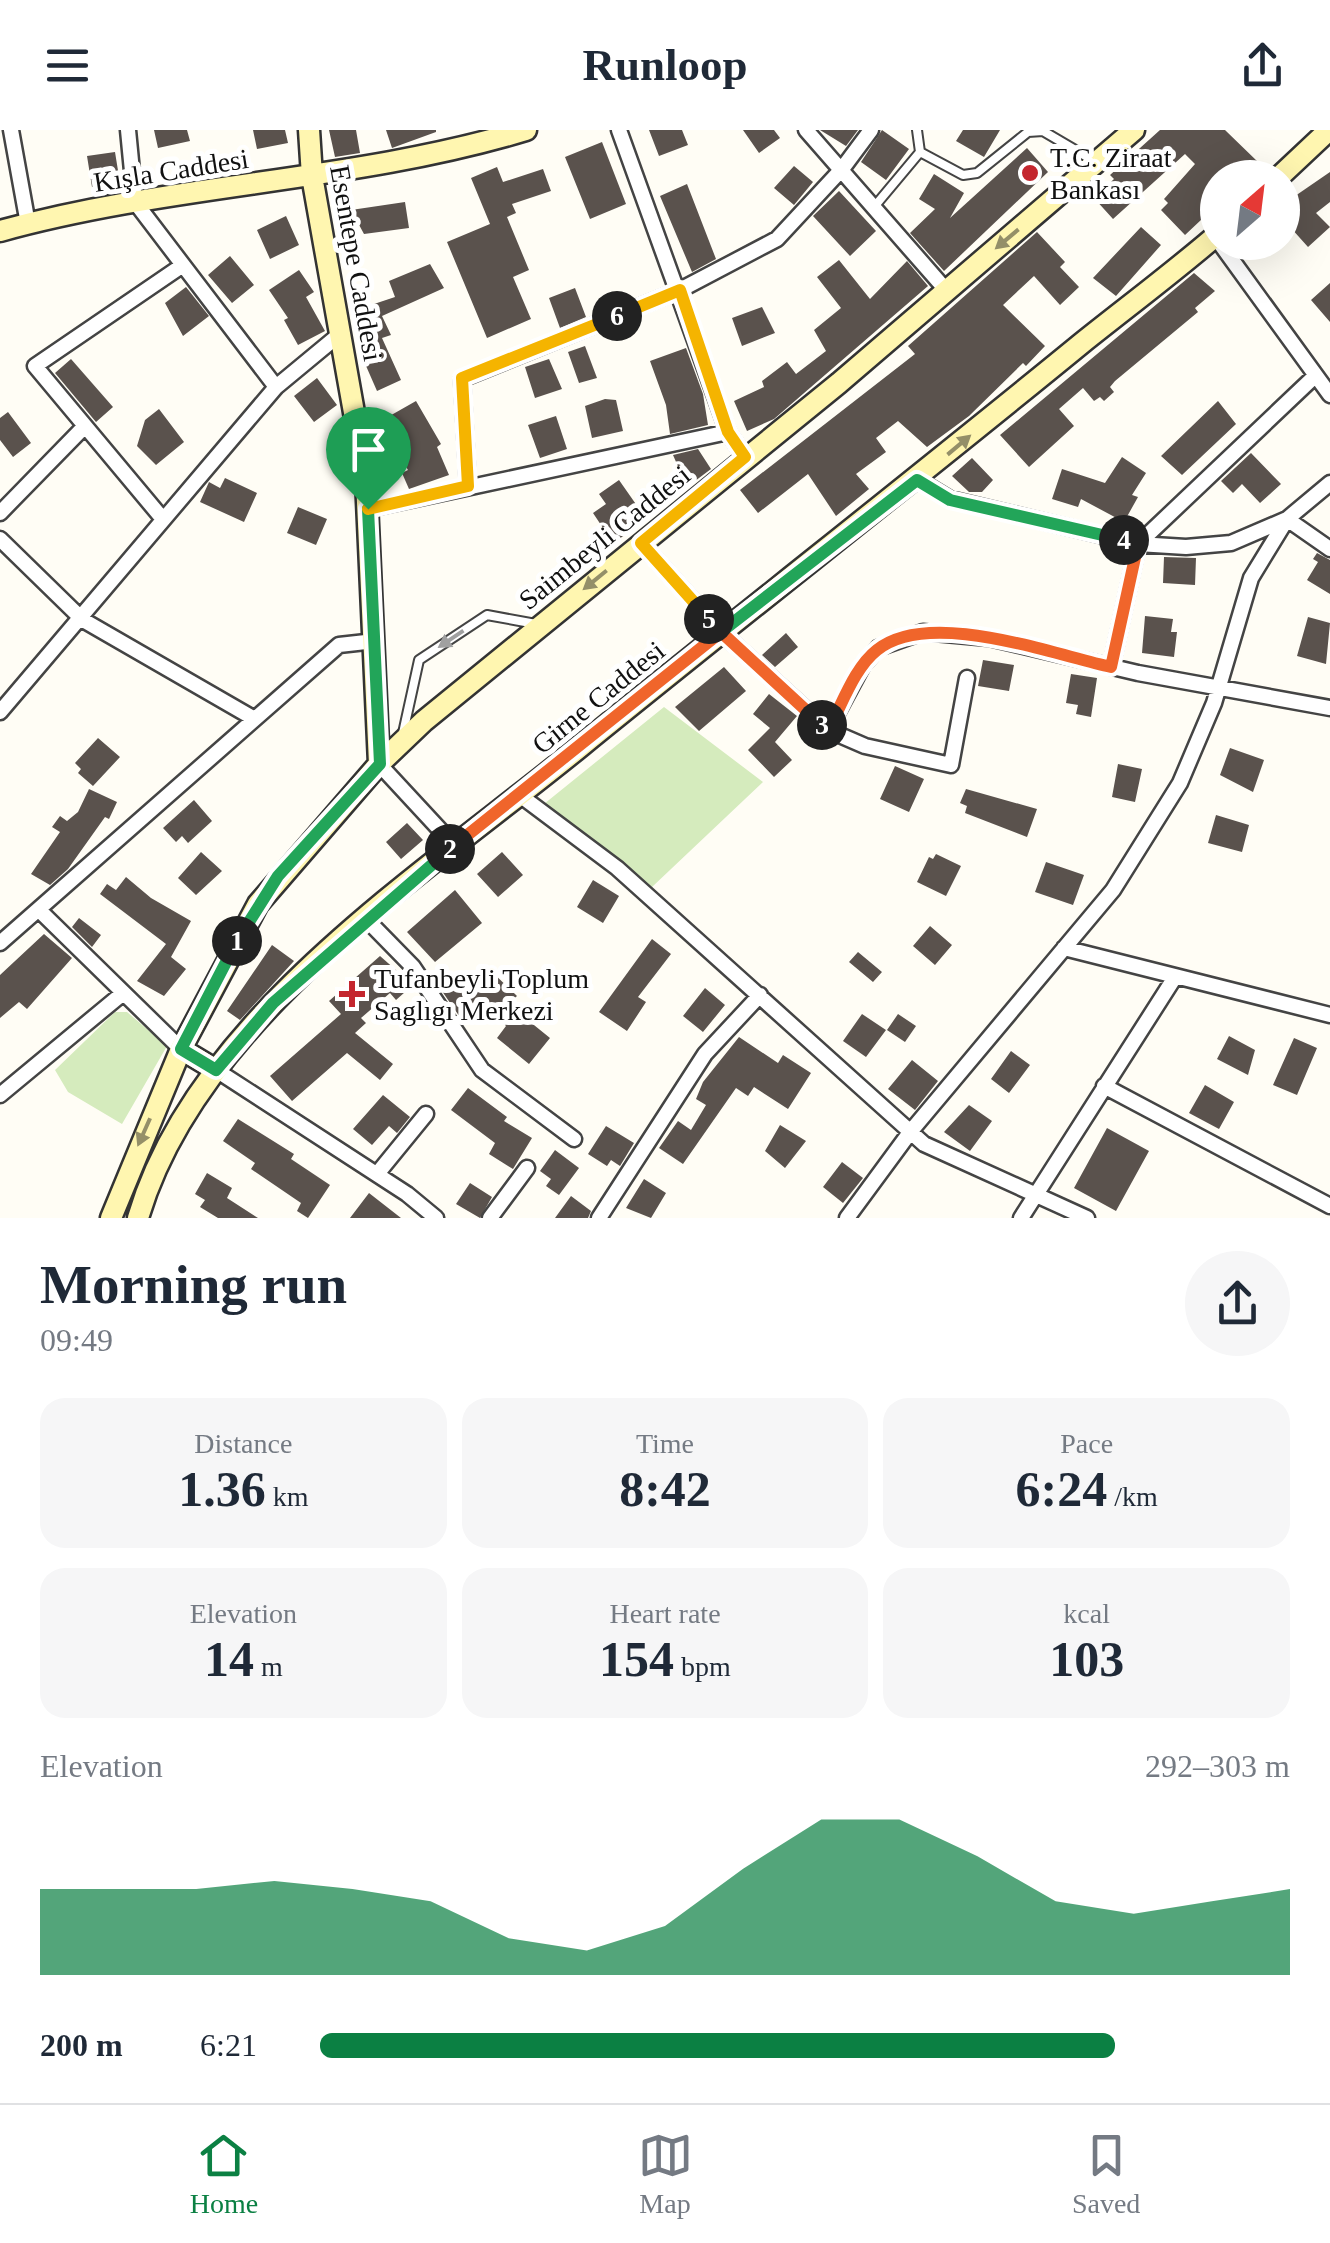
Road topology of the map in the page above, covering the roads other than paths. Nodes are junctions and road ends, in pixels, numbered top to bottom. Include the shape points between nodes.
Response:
1 (11, 130) edge
2 (128, 130) edge
3 (309, 130) edge
4 (526, 130) edge
5 (619, 130) edge
6 (806, 130) edge
7 (870, 130) edge
8 (917, 130) edge
9 (1134, 130) edge
10 (1318, 133) edge
11 (920, 152) junction
12 (1294, 160) edge
13 (1097, 163) junction
14 (842, 169) junction
15 (312, 176) junction
16 (135, 202) junction
17 (874, 207) junction
18 (28, 224) junction
19 (0, 231) edge
20 (1200, 253) edge
21 (1232, 260) edge
22 (183, 265) junction
23 (680, 290) junction
24 (946, 290) junction
25 (340, 334) junction
26 (1315, 376) junction
27 (276, 387) junction
28 (1330, 395) edge
29 (83, 428) junction
30 (728, 432) junction
31 (745, 457) junction
32 (917, 480) junction
33 (1330, 483) edge
34 (468, 486) junction
35 (368, 509) junction
36 (0, 513) edge
37 (162, 518) junction
38 (1287, 519) junction
39 (0, 540) edge
40 (641, 543) junction
41 (1138, 544) junction
42 (1330, 549) edge
43 (82, 620) junction
44 (540, 625) junction
45 (721, 632) junction
46 (374, 641) junction
47 (1111, 667) junction
48 (967, 678) dead end
49 (1219, 686) junction
50 (1330, 708) edge
51 (0, 712) edge
52 (253, 718) junction
53 (828, 730) junction
54 (400, 744) junction
55 (380, 764) junction
56 (520, 796) junction
57 (454, 845) junction
58 (39, 910) junction
59 (367, 920) junction
60 (0, 943) edge
61 (1064, 948) junction
62 (1176, 977) junction
63 (122, 994) junction
64 (760, 995) junction
65 (1330, 1015) edge
66 (181, 1049) junction
67 (216, 1070) junction
68 (1104, 1086) junction
69 (0, 1095) edge
70 (426, 1114) dead end
71 (911, 1132) junction
72 (574, 1139) dead end
73 (526, 1168) dead end
74 (377, 1174) junction
75 (1034, 1196) junction
76 (1330, 1206) edge
77 (112, 1218) edge
78 (138, 1218) edge
79 (436, 1218) edge
80 (490, 1218) edge
81 (599, 1218) edge
82 (847, 1218) edge
83 (1022, 1218) edge
84 (1087, 1218) edge

1 - 18 street
2 - 16 street
3 - 15 street, Esentepe Caddesi
4 - 15 street, Kışla Caddesi
5 - 23 street
6 - 14 street
7 - 14 street
8 - 11 lane
9 - 13 street, Saimbeyli Caddesi
10 - 12 street
11 - 13 lane via 953,172 977,173 1028,132 1043,131
11 - 17 lane
13 -> 24 street, Saimbeyli Caddesi
14 - 17 street
14 - 23 street via 777,240
15 - 16 street, Kışla Caddesi
15 - 25 street, Esentepe Caddesi
16 - 18 street, Kışla Caddesi
16 - 22 street
17 - 24 street
18 - 19 street, Kışla Caddesi
32 -> 20 street, Girne Caddesi
21 - 26 street
22 - 27 street
22 - 29 street via 35,366
23 - 30 street
23 - 34 street via 462,378
24 - 31 street, Saimbeyli Caddesi
25 - 27 street
25 - 35 street, Esentepe Caddesi
26 - 28 street
26 - 41 street
27 - 37 street
29 - 36 street
29 - 37 street
30 - 31 street
30 - 34 street
31 - 40 street, Saimbeyli Caddesi
32 - 41 street via 950,500
32 - 45 street, Girne Caddesi
33 - 38 street
34 - 35 street
35 - 46 street, Esentepe Caddesi
37 - 43 street
38 - 41 street via 1231,543
38 - 42 street
38 - 49 street via 1251,578
39 - 43 street
40 -> 44 street, Saimbeyli Caddesi
40 - 45 street
41 - 47 street
43 - 51 street
43 - 52 street
44 - 54 street, Saimbeyli Caddesi
44 -> 54 lane via 487,615 419,660
45 - 53 street
45 - 56 street, Girne Caddesi
46 - 52 street via 338,645
46 - 55 street, Esentepe Caddesi
47 - 49 street
47 - 53 street via 988,638 923,632 878,648
48 - 53 street via 951,765 865,746
49 - 50 street
49 - 61 street via 1180,784 1112,890
52 - 58 street
54 - 55 street, Saimbeyli Caddesi
55 - 57 street
55 - 66 street, Saimbeyli Caddesi via 258,904
56 - 57 street, Girne Caddesi
56 - 64 street via 618,868
57 - 59 street, Girne Caddesi
58 - 60 street
58 - 63 street
59 - 67 street, Girne Caddesi via 273,1003
59 - 72 street via 412,967 482,1070
61 - 62 street
61 - 71 street
62 - 65 street
62 - 68 street
63 - 66 street
63 - 69 street
64 - 71 street
64 - 81 street via 706,1054
66 - 67 street
66 -> 77 street, Saimbeyli Caddesi
67 - 74 street
67 - 78 street, Girne Caddesi via 175,1127
68 - 75 street
68 - 76 street
70 - 74 street
71 - 75 street
71 - 82 street
73 - 80 street
74 - 79 street
75 - 83 street
75 - 84 street

